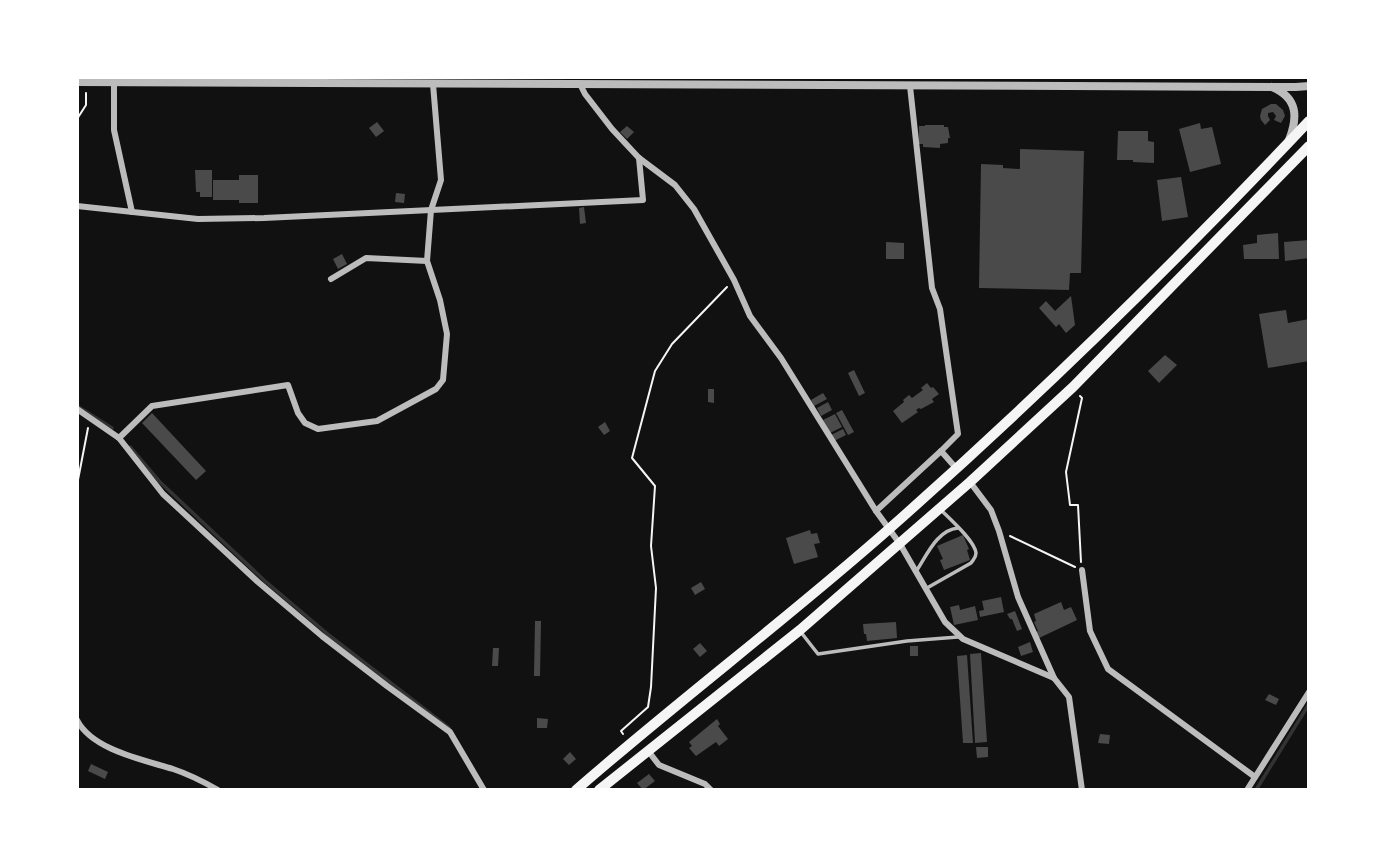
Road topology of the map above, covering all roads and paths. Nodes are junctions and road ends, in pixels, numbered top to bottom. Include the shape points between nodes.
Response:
1 (114, 79) edge
2 (77, 82) edge
3 (87, 82) junction
4 (433, 84) junction
5 (580, 84) junction
6 (909, 86) junction
7 (1269, 86) junction
8 (1309, 86) edge
9 (77, 119) edge
10 (1309, 121) edge
11 (1287, 144) junction
12 (1309, 146) edge
13 (639, 158) junction
14 (77, 206) edge
15 (431, 210) junction
16 (132, 212) junction
17 (427, 261) junction
18 (331, 279) dead end
19 (734, 280) junction
20 (1073, 387) junction
21 (77, 409) edge
22 (90, 417) junction
23 (119, 438) junction
24 (941, 451) junction
25 (956, 468) junction
26 (970, 482) junction
27 (77, 485) edge
28 (940, 509) junction
29 (876, 511) junction
30 (958, 528) junction
31 (889, 529) junction
32 (999, 531) junction
33 (900, 544) junction
34 (1082, 570) junction
35 (916, 572) junction
36 (926, 589) junction
37 (800, 630) junction
38 (960, 637) junction
39 (1054, 678) junction
40 (1309, 692) edge
41 (77, 720) edge
42 (629, 744) junction
43 (649, 752) junction
44 (1255, 777) junction
45 (218, 790) edge
46 (484, 790) edge
47 (576, 790) edge
48 (599, 790) edge
49 (711, 790) edge
50 (1082, 790) edge
51 (1247, 790) edge

1 - 3 street
1 - 4 street
1 - 16 street via 114,130
2 - 3 street
3 - 9 path via 86,105
4 - 5 street
4 - 15 street via 441,180
5 - 6 street
5 - 13 street
6 - 7 street
6 - 24 street via 932,288 940,309 958,434
7 - 8 street
7 - 11 street via 1293,106
10 - 11 highway
11 - 25 highway via 1114,322
12 - 20 highway
13 - 15 street via 643,200
13 - 19 street via 676,185
14 - 16 street
15 - 16 street via 198,219
15 - 17 street
17 - 18 street via 366,258
17 - 23 street via 447,334 443,380 436,389 377,421 318,429 298,413 288,385 152,406
19 - 29 street via 750,316
19 - 42 path via 672,344 655,371 632,458 655,486 652,546 656,588 648,707 621,731
20 - 26 highway
20 - 34 path via 1082,398 1066,472 1070,505 1078,505
21 - 22 street
22 - 23 street
22 - 27 path
23 - 46 street via 163,494 258,582 450,732
24 - 25 street
24 - 29 street
25 - 31 highway
26 - 28 highway
26 - 32 street via 991,510
28 - 30 lane
28 - 33 highway
29 - 31 street
30 - 35 lane via 940,536
30 - 36 lane via 972,543 975,558
31 - 33 street
31 - 42 highway
32 - 34 path
32 - 39 street via 1018,597
33 - 35 street
33 - 37 highway
34 - 44 street via 1090,631 1108,669
35 - 36 street
36 - 38 street via 945,622
37 - 38 lane via 818,654
37 - 43 highway
38 - 39 street
39 - 50 street via 1069,696
40 - 44 street
41 - 45 street via 99,743
42 - 47 highway
43 - 48 highway
43 - 49 street via 659,765
44 - 51 street

